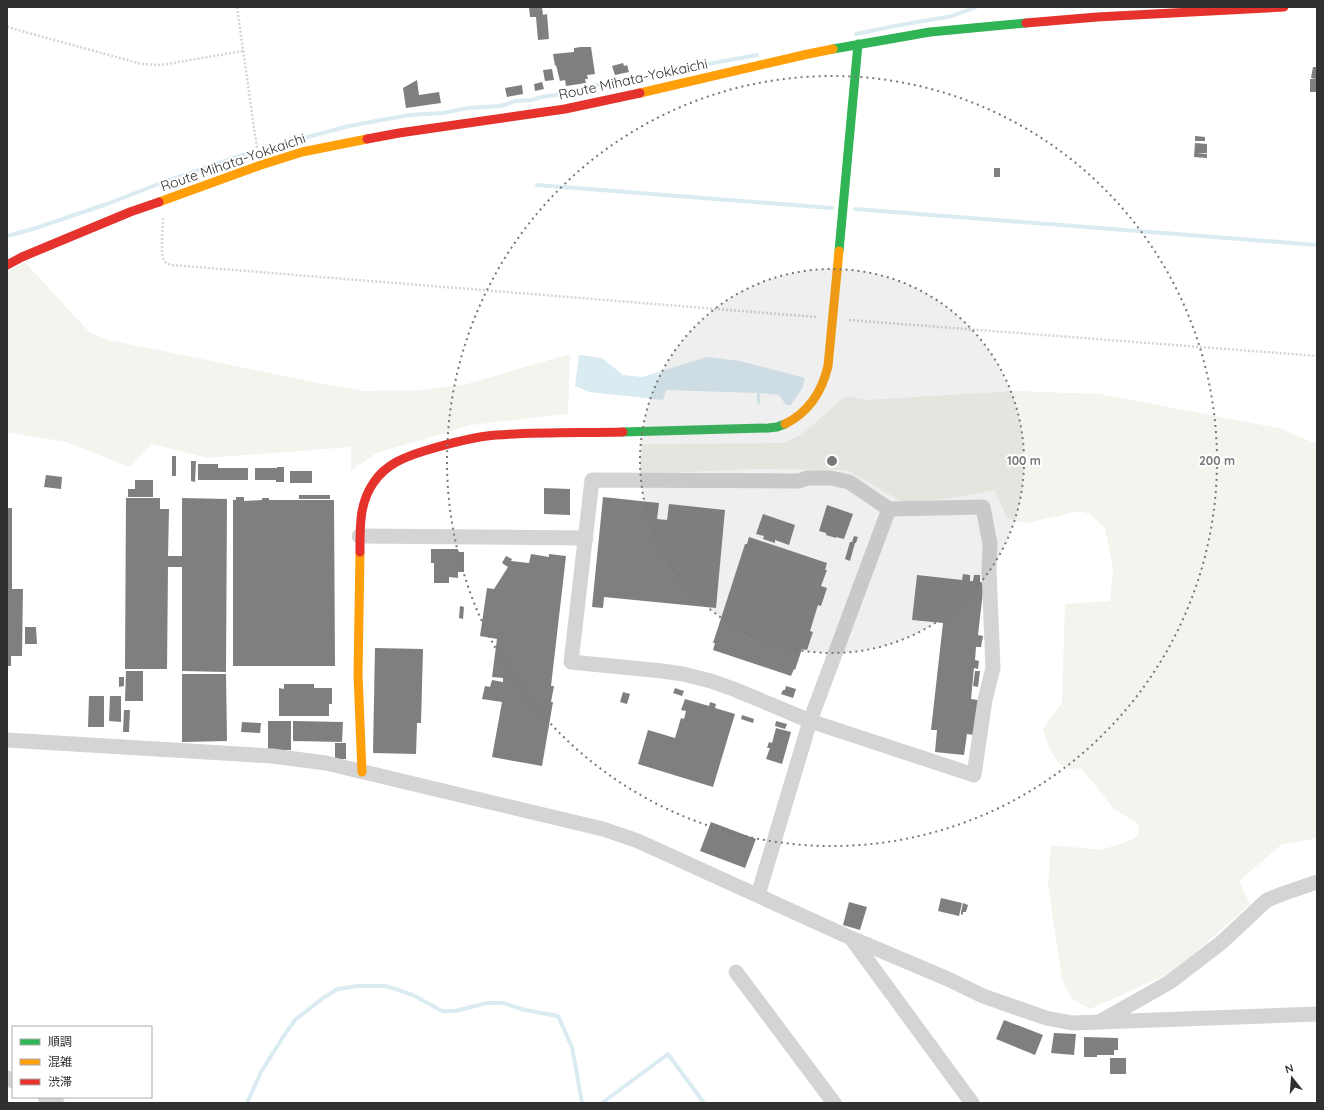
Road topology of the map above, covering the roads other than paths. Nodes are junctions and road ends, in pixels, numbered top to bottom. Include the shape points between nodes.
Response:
1 (1284, 7) edge
2 (858, 44) junction
3 (7, 265) edge
4 (889, 509) junction
5 (359, 536) junction
6 (586, 538) junction
7 (810, 721) junction
8 (7, 740) edge
9 (362, 772) junction
10 (1317, 882) edge
11 (758, 896) junction
12 (851, 938) junction
13 (736, 972) dead end
14 (1317, 1014) edge
15 (1098, 1022) junction
16 (47, 1098) edge
17 (57, 1103) edge
18 (834, 1103) edge
19 (972, 1103) edge

1 - 2 main road, Route Mihata-Yokkaichi via 1097,17 978,27
2 - 3 main road, Route Mihata-Yokkaichi via 609,100 442,126 302,152 162,201
2 - 5 main road via 828,366 820,391 804,410 779,427 515,434 455,442 394,462 378,476 362,503
4 - 6 street via 848,482 831,478 807,478 799,481 592,480
4 - 7 street
4 - 7 street via 982,507 990,544 993,668 985,700 974,775
5 - 6 street
5 - 9 main road via 358,675
6 - 7 street via 571,662 683,674 736,690
7 - 11 street
8 - 9 street via 272,756 326,763
9 - 11 street via 603,829
10 - 15 street via 1267,900 1222,942 1170,982
11 - 12 street
12 - 15 street via 983,996 1046,1018 1072,1023
12 - 19 street
13 - 18 street
14 - 15 street
16 - 17 street

